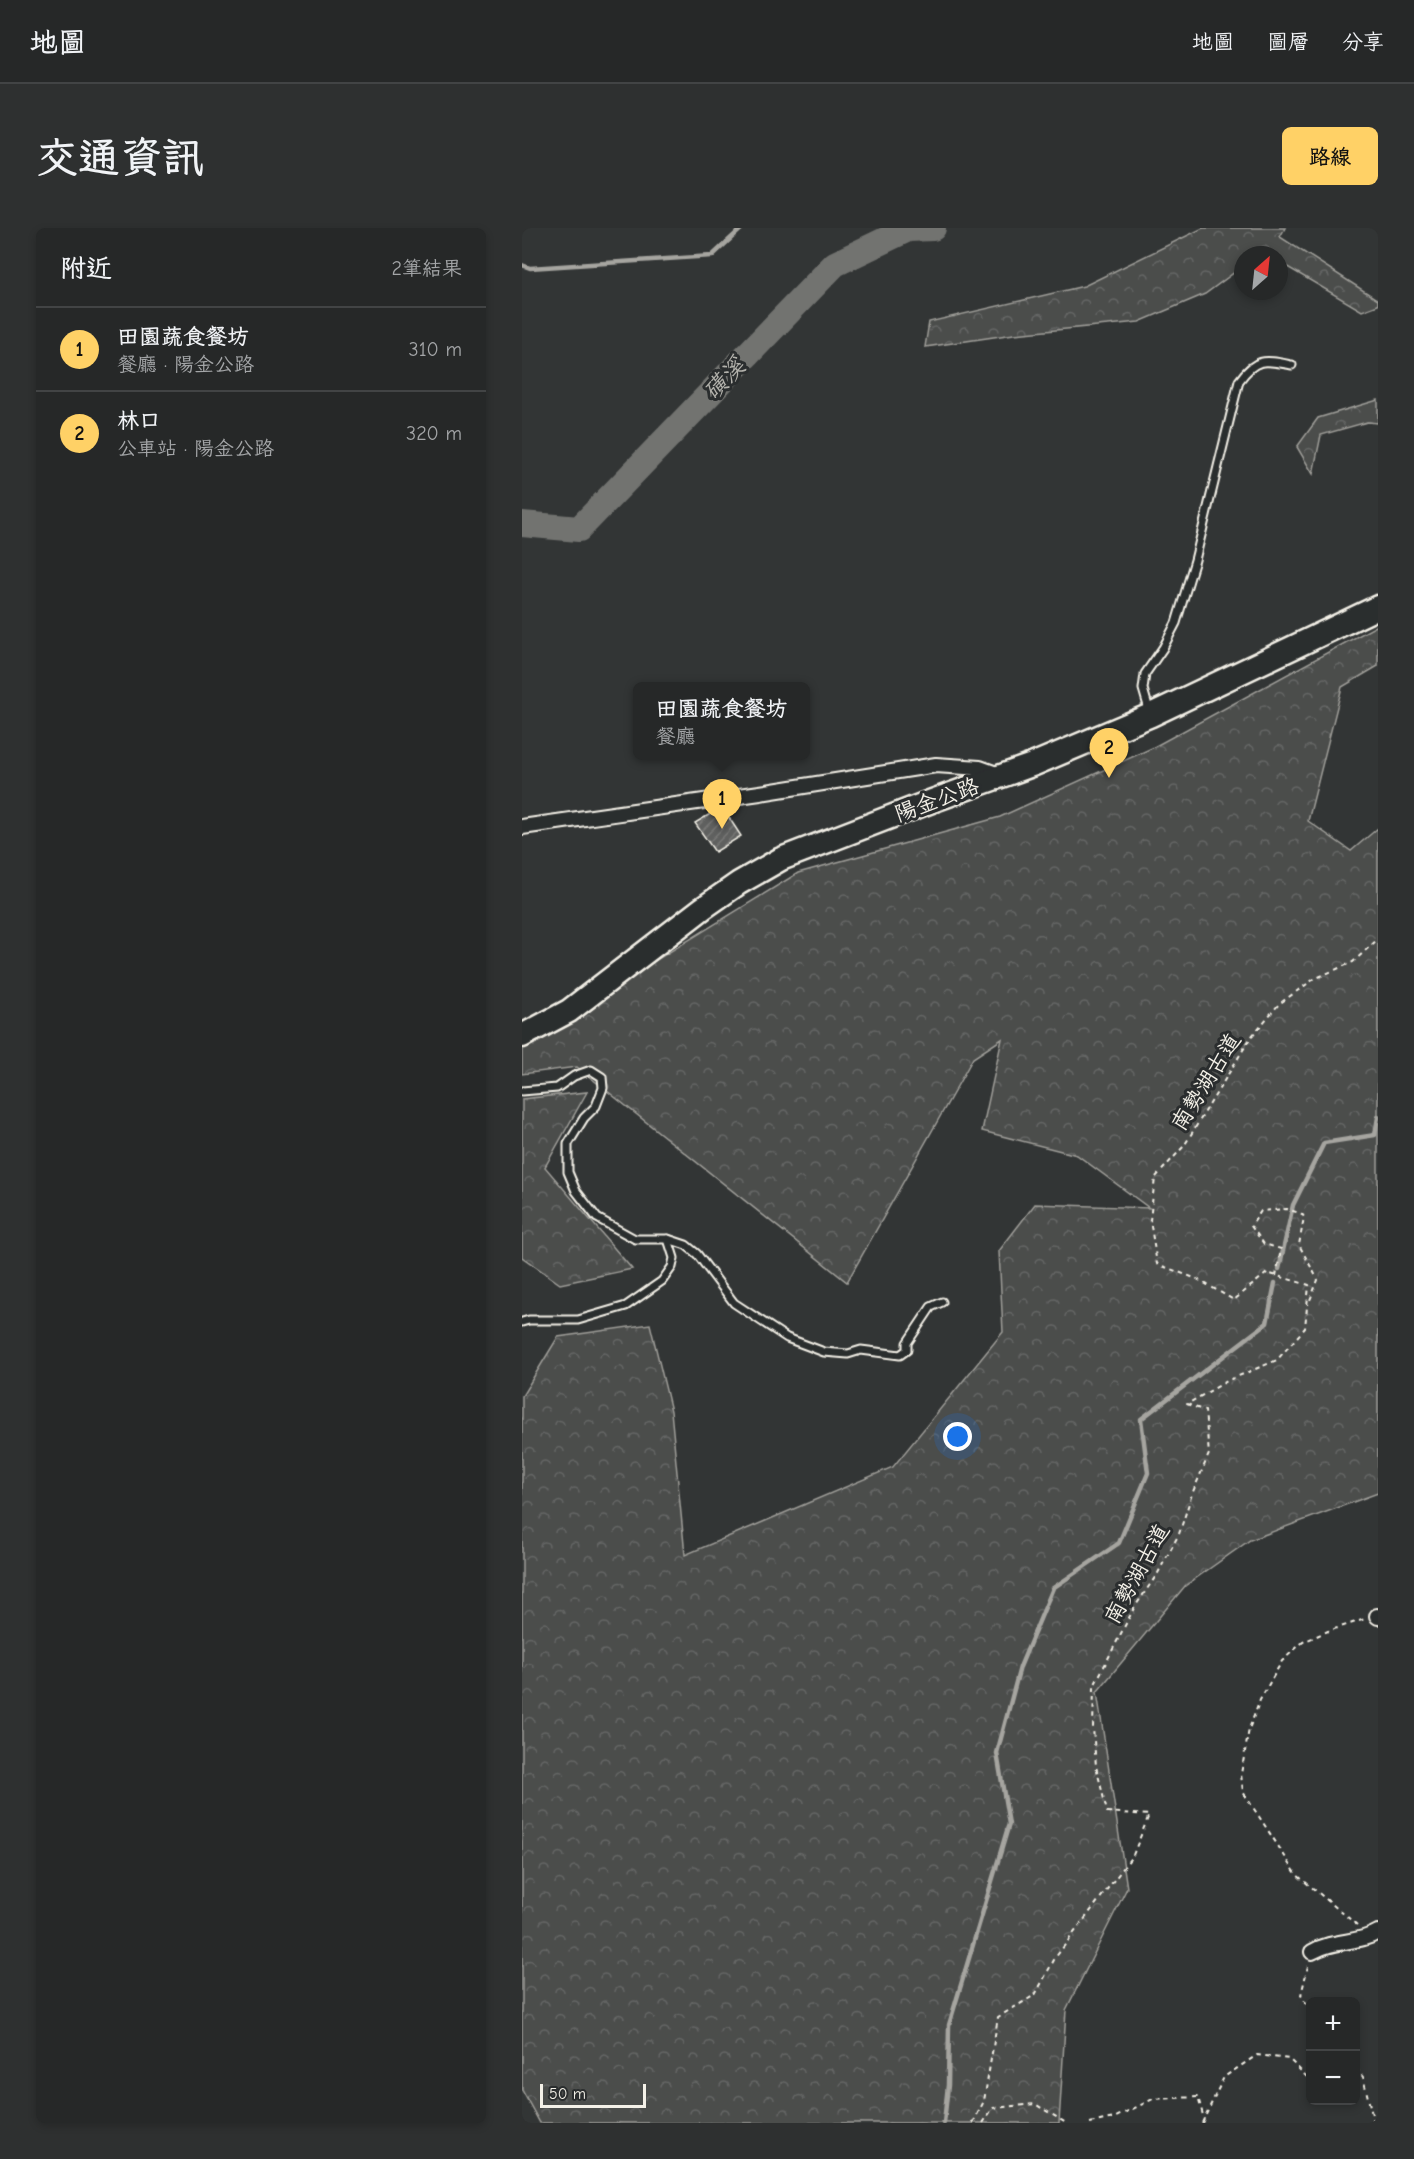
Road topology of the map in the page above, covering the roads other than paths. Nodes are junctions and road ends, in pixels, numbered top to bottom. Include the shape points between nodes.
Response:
1 (1292, 364) dead end
2 (1378, 607) edge
3 (1151, 715) junction
4 (1002, 776) junction
5 (522, 827) edge
6 (522, 1036) edge
7 (522, 1091) edge
8 (668, 1239) junction
9 (942, 1302) dead end
10 (522, 1322) edge
11 (1374, 1934) edge
12 (1312, 1952) road end

1 - 3 lane via 1267,360 1248,368 1239,381 1176,623 1145,674 1143,688
2 - 3 main road, 陽金公路
3 - 4 main road, 陽金公路
4 - 5 street via 980,768 936,765
4 - 6 main road, 陽金公路 via 781,860 703,908 569,1011
7 - 8 lane via 557,1088 574,1076 591,1071 603,1077 596,1106 568,1144 568,1172 576,1191 597,1218 635,1239
8 - 9 lane via 697,1254 746,1313 787,1338 824,1352 848,1354 861,1350 900,1356 931,1307
8 - 10 lane via 674,1258 672,1267 662,1281 626,1306 578,1320
11 - 12 street via 1324,1945

